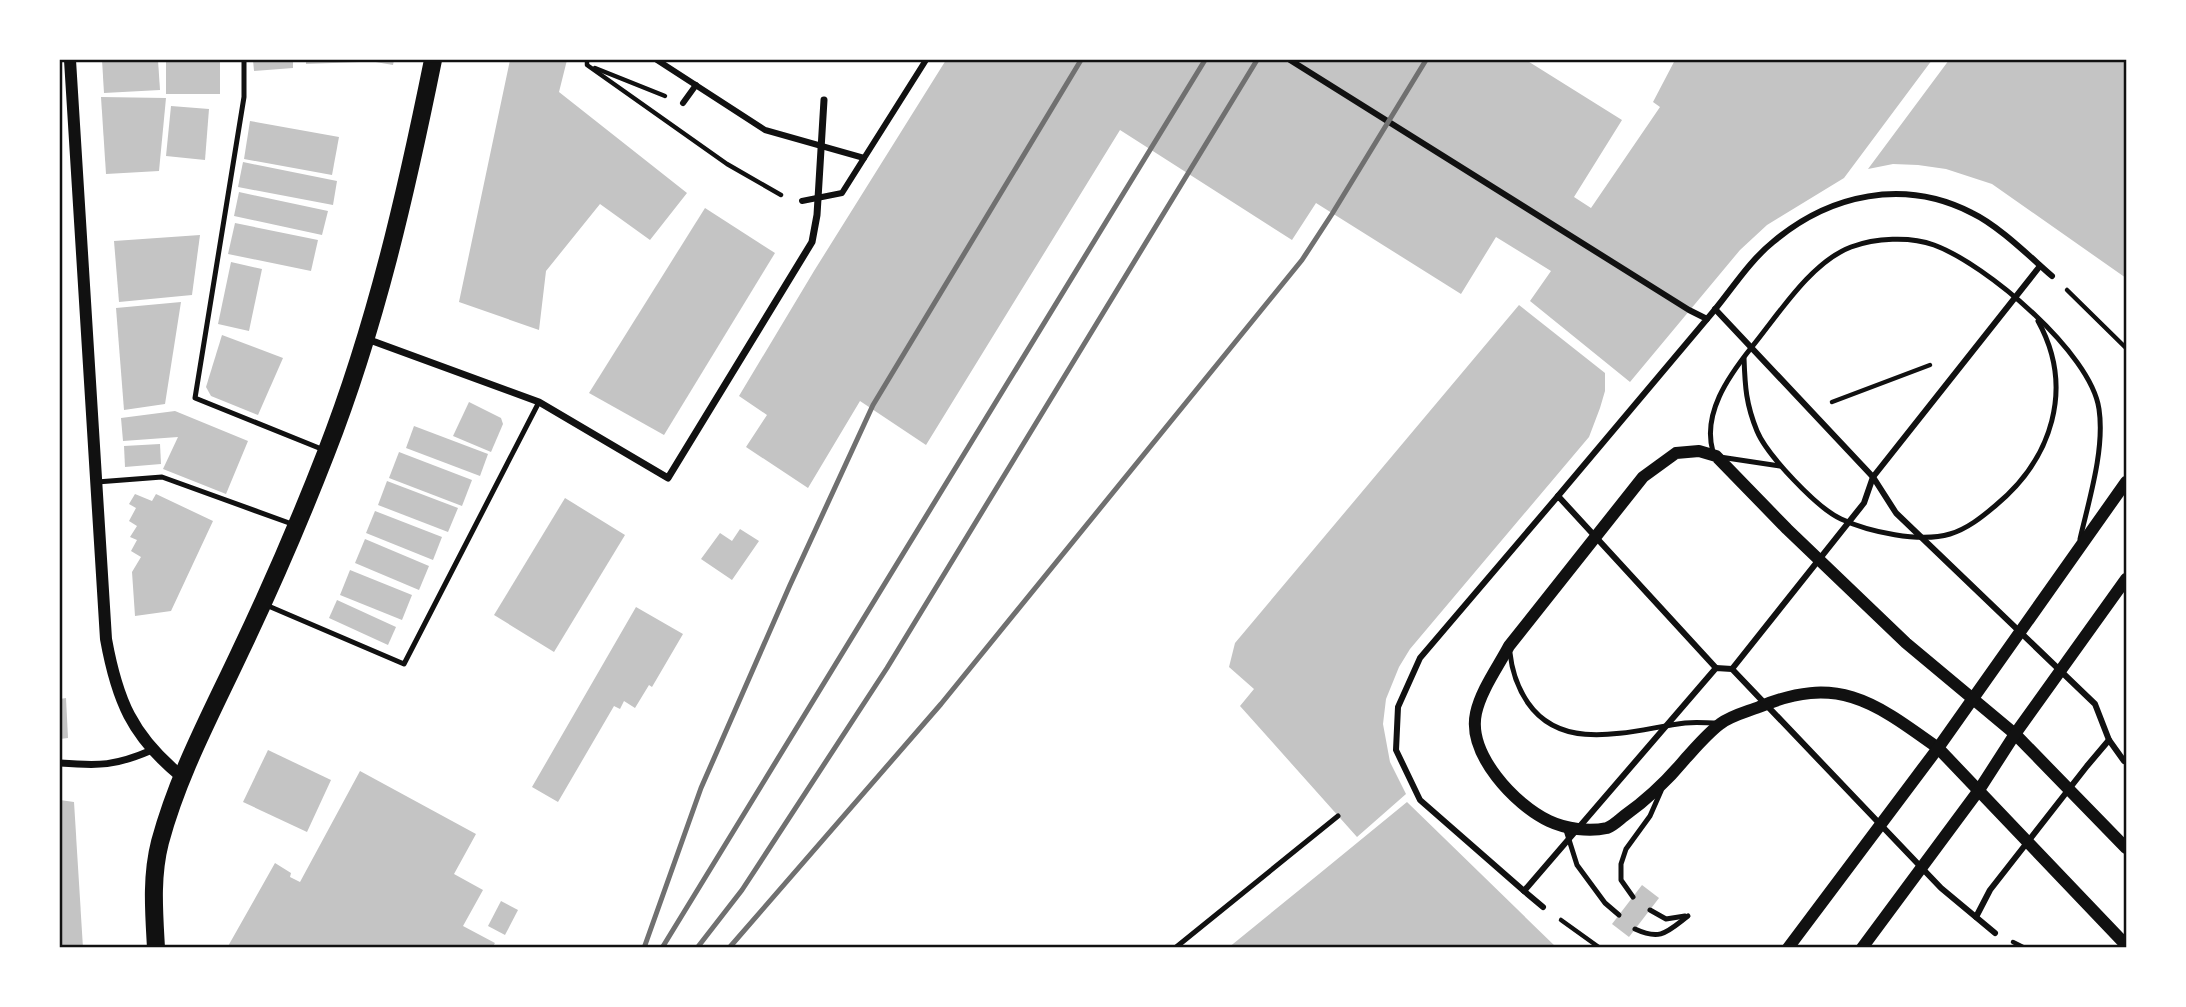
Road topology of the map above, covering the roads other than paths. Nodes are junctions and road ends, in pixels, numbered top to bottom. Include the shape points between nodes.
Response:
1 (70, 60) edge
2 (244, 60) edge
3 (433, 60) edge
4 (657, 60) edge
5 (926, 60) edge
6 (1290, 60) edge
7 (696, 85) junction
8 (824, 100) dead end
9 (683, 103) road end
10 (864, 158) junction
11 (802, 201) road end
12 (2040, 266) junction
13 (2052, 276) road end
14 (1716, 309) junction
15 (2035, 315) junction
16 (1707, 319) junction
17 (367, 338) junction
18 (1744, 357) junction
19 (539, 402) junction
20 (327, 451) junction
21 (1716, 456) junction
22 (1780, 466) junction
23 (1873, 477) junction
24 (97, 482) junction
25 (2126, 482) edge
26 (1558, 496) junction
27 (296, 526) junction
28 (2078, 549) junction
29 (2126, 579) edge
30 (263, 604) junction
31 (1509, 646) junction
32 (1716, 668) junction
33 (1732, 669) junction
34 (1971, 698) junction
35 (1721, 723) junction
36 (2015, 734) junction
37 (2109, 740) junction
38 (1938, 748) junction
39 (152, 750) junction
40 (2124, 761) dead end
41 (60, 763) edge
42 (181, 776) junction
43 (1663, 785) junction
44 (1979, 790) junction
45 (1338, 816) dead end
46 (1565, 827) junction
47 (2126, 848) edge
48 (1524, 891) junction
49 (1633, 897) dead end
50 (1543, 907) road end
51 (1650, 910) dead end
52 (1619, 915) dead end
53 (1976, 917) junction
54 (1635, 929) dead end
55 (1995, 933) dead end
56 (2126, 945) edge
57 (156, 947) edge
58 (1175, 947) edge
59 (1788, 947) edge
60 (1862, 947) edge

1 - 24 street
2 - 20 lane via 244,97 195,398
3 - 17 main road via 405,196
4 - 7 street
5 - 10 street
6 - 16 street
7 - 9 street
7 - 10 street via 765,130
8 - 19 street via 812,242 668,478
10 - 11 street via 842,192
12 - 13 street
12 - 14 street via 1974,213 1906,194 1861,196 1824,208 1773,242
12 - 23 street
14 - 16 street
14 - 23 street
15 - 18 lane via 1954,253 1910,240 1878,241 1835,255 1815,271
15 - 22 lane via 2049,340 2056,372 2049,436 2032,467 1978,521 1949,534 1912,537 1871,529 1839,519
15 - 28 lane via 2085,374 2099,406 2097,454
16 - 26 street
17 - 19 street
17 - 20 main road
18 - 21 lane via 1711,416 1709,438
18 - 22 lane via 1745,399 1758,434
19 - 30 lane via 404,664
20 - 27 main road
21 - 22 lane
21 - 31 street via 1699,451 1676,453 1643,477
21 - 34 street via 1906,643
23 - 33 street via 1864,503
23 - 37 street via 1896,513 2095,704
24 - 27 lane via 162,477
24 - 39 street via 112,672 138,733
25 - 28 street
26 - 32 street
26 - 48 street via 1420,658 1398,707 1396,750 1420,800
27 - 30 main road
28 - 34 street
29 - 36 street
30 - 42 main road
31 - 35 lane via 1512,672 1521,693 1549,724 1568,732 1592,735
31 - 46 street via 1475,714 1485,761 1502,785 1548,821
32 - 33 street
32 - 48 street
33 - 53 street via 1941,888
34 - 36 street
34 - 38 street
35 - 38 street via 1776,700 1823,691 1878,708
35 - 43 street
36 - 44 street
36 - 47 street
37 - 40 street
37 - 53 street via 1990,890
38 - 44 street
38 - 59 street
39 - 41 street via 98,766
39 - 42 street
42 - 57 main road via 159,844 153,888
43 - 46 street via 1609,828
43 - 49 lane via 1621,864 1621,880
44 - 56 street
44 - 60 street
45 - 58 lane
46 - 52 lane via 1577,865
48 - 50 street
51 - 54 lane via 1666,919 1688,916 1666,933 1650,936
53 - 55 street

